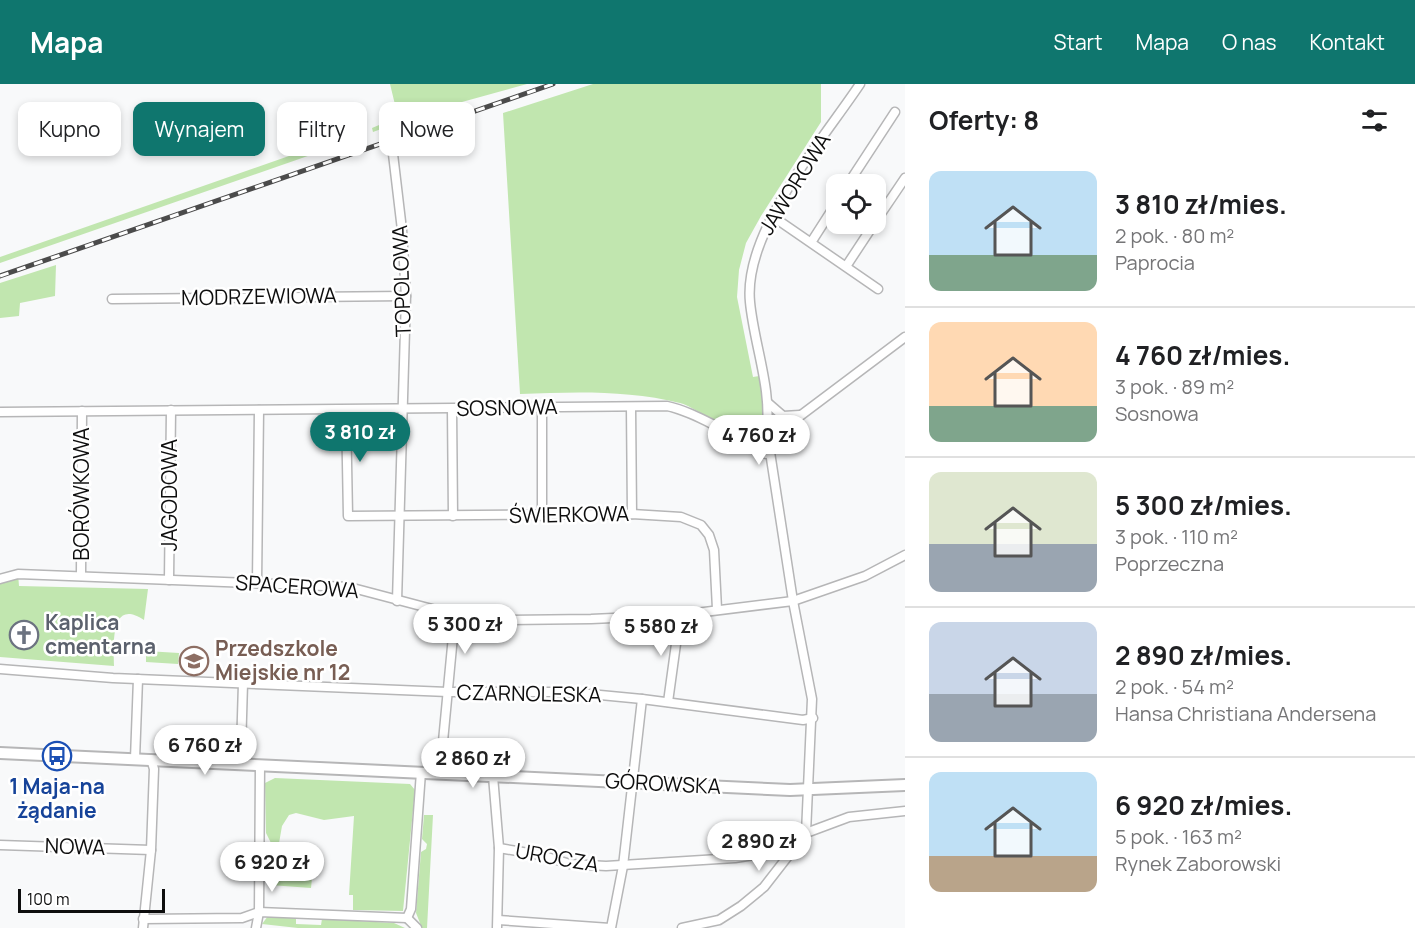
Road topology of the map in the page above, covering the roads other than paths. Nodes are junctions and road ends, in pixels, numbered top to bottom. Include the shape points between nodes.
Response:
1 (860, 84) edge
2 (895, 112) dead end
3 (393, 156) edge
4 (855, 174) edge
5 (905, 178) edge
6 (886, 206) edge
7 (772, 216) junction
8 (826, 219) edge
9 (867, 234) edge
10 (812, 241) junction
11 (846, 265) junction
12 (878, 289) dead end
13 (406, 296) junction
14 (112, 298) dead end
15 (905, 337) edge
16 (766, 400) junction
17 (631, 407) junction
18 (542, 408) junction
19 (452, 409) junction
20 (171, 410) junction
21 (259, 410) junction
22 (346, 410) junction
23 (402, 410) junction
24 (82, 411) junction
25 (806, 411) junction
26 (0, 412) edge
27 (769, 436) junction
28 (755, 442) junction
29 (770, 452) junction
30 (632, 514) junction
31 (453, 516) junction
32 (542, 516) junction
33 (398, 517) junction
34 (905, 555) edge
35 (81, 576) junction
36 (0, 579) edge
37 (170, 580) junction
38 (257, 583) junction
39 (397, 601) junction
40 (793, 601) junction
41 (717, 609) junction
42 (455, 615) junction
43 (680, 615) junction
44 (0, 669) edge
45 (138, 679) junction
46 (243, 683) junction
47 (448, 692) junction
48 (642, 699) junction
49 (668, 702) junction
50 (813, 718) junction
51 (241, 750) dead end
52 (0, 753) edge
53 (135, 759) junction
54 (151, 759) junction
55 (260, 765) junction
56 (421, 772) junction
57 (440, 773) junction
58 (493, 776) junction
59 (632, 782) junction
60 (905, 785) edge
61 (806, 790) junction
62 (905, 811) edge
63 (806, 833) junction
64 (0, 845) edge
65 (499, 848) junction
66 (793, 849) junction
67 (151, 850) junction
68 (623, 866) junction
69 (259, 912) junction
70 (406, 918) junction
71 (143, 923) edge
72 (497, 924) edge
73 (568, 927) edge
74 (256, 928) edge
75 (417, 928) edge
76 (610, 928) edge
77 (682, 928) edge

1 - 7 street, JAWOROWA
2 - 4 street
3 - 13 street, TOPOLOWA
5 - 6 street
7 - 10 street
7 - 16 street, JAWOROWA via 755,253 750,287
8 - 10 street
9 - 11 street
10 - 11 street
11 - 12 street
13 - 14 street, MODRZEWIOWA
13 - 23 street, TOPOLOWA
15 - 25 street
16 - 25 street via 783,416 799,416
16 - 27 street, JAWOROWA
17 - 18 street, SOSNOWA
17 - 28 street, SOSNOWA via 667,406
17 - 30 street
18 - 19 street, SOSNOWA
18 - 32 street
19 - 23 street, SOSNOWA
19 - 31 street
20 - 21 street, SOSNOWA
20 - 24 street, SOSNOWA
20 - 37 street, JAGODOWA
21 - 22 street, SOSNOWA
21 - 38 street
22 - 23 street, SOSNOWA
22 - 33 street, ŚWIERKOWA via 348,516
23 - 33 street, TOPOLOWA
24 - 26 street, SOSNOWA
24 - 35 street, BORÓWKOWA
25 - 27 street
27 - 28 street via 758,436
27 - 29 street via 775,444
28 - 29 street via 760,453
29 - 40 street
30 - 32 street, ŚWIERKOWA
30 - 41 street, ŚWIERKOWA via 681,517 701,525 714,550
31 - 32 street, ŚWIERKOWA
31 - 33 street, ŚWIERKOWA
33 - 39 street, TOPOLOWA
34 - 40 street, SPACEROWA via 865,576
35 - 36 street, SPACEROWA via 18,574
35 - 37 street, SPACEROWA
37 - 38 street, SPACEROWA
38 - 39 street, SPACEROWA via 349,586
39 - 42 street, SPACEROWA
40 - 41 street, SPACEROWA
40 - 50 street
41 - 43 street, SPACEROWA
42 - 43 street, SPACEROWA via 506,620
42 - 47 street
43 - 49 street
44 - 45 street, CZARNOLESKA
45 - 46 street, CZARNOLESKA
45 - 53 street
46 - 47 street, CZARNOLESKA
46 - 51 street
47 - 48 street, CZARNOLESKA via 569,692
47 - 57 street
48 - 49 street, CZARNOLESKA
48 - 59 street
49 - 50 street, CZARNOLESKA via 803,720
50 - 61 street
52 - 53 street, GÓROWSKA
53 - 54 street, GÓROWSKA
54 - 55 street, GÓROWSKA
54 - 67 street
55 - 56 street, GÓROWSKA
55 - 69 street
56 - 57 street, GÓROWSKA
56 - 70 street via 411,909
57 - 58 street, GÓROWSKA
58 - 59 street, GÓROWSKA
58 - 65 street
59 - 61 street, GÓROWSKA
59 - 68 street
60 - 61 street, GÓROWSKA
61 - 63 street
62 - 63 street via 849,817
63 - 66 street
64 - 67 street, NOWA
65 - 68 street, UROCZA via 570,864
65 - 72 street
66 - 68 street, UROCZA via 735,858
66 - 77 street via 764,887 741,906 719,920
67 - 71 street
68 - 76 street
69 - 70 street
69 - 71 street via 242,918
69 - 74 street
70 - 75 street
72 - 73 street
73 - 76 street

